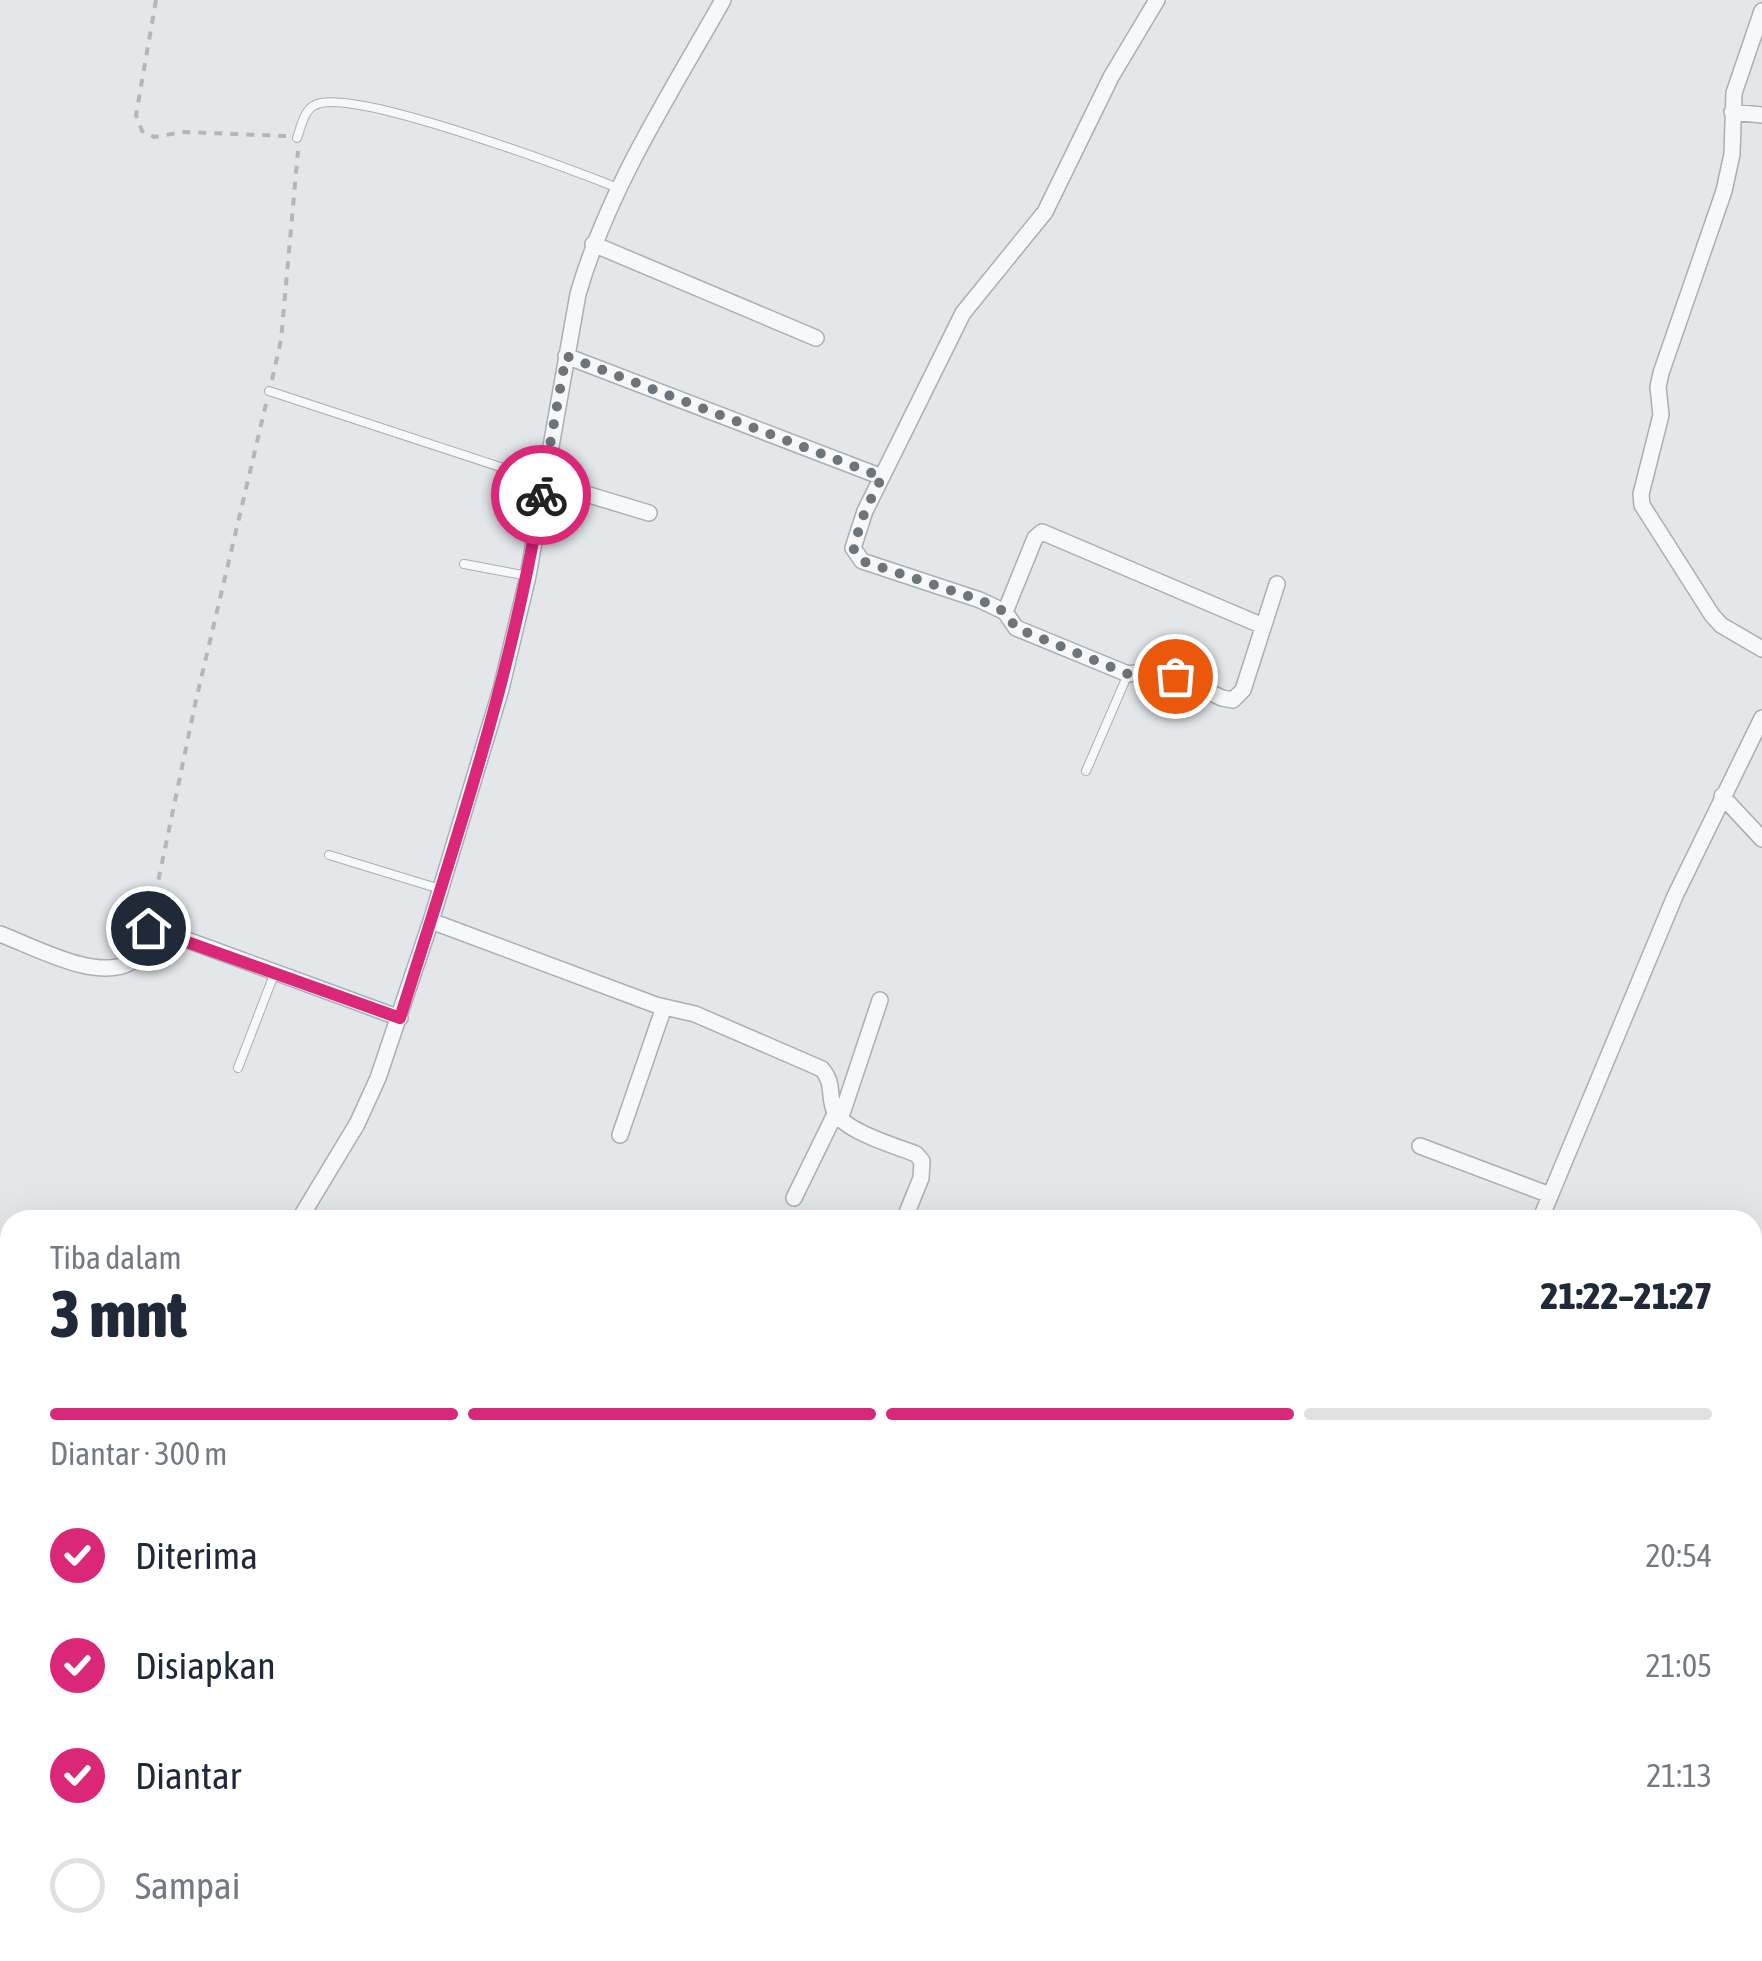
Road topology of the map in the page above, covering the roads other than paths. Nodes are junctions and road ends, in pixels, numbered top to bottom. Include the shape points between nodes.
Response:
1 (723, 0) edge
2 (1157, 0) edge
3 (1762, 11) edge
4 (1732, 112) junction
5 (1762, 115) edge
6 (297, 138) road end
7 (618, 188) junction
8 (593, 244) junction
9 (816, 338) dead end
10 (566, 356) junction
11 (269, 391) road end
12 (882, 477) junction
13 (543, 481) junction
14 (650, 513) dead end
15 (464, 564) dead end
16 (528, 576) junction
17 (1277, 584) dead end
18 (1005, 612) junction
19 (1264, 626) junction
20 (1762, 649) edge
21 (1128, 674) junction
22 (1762, 718) edge
23 (1086, 771) dead end
24 (1722, 796) junction
25 (1762, 839) edge
26 (329, 855) dead end
27 (440, 889) junction
28 (431, 921) junction
29 (0, 934) edge
30 (275, 972) junction
31 (880, 1000) dead end
32 (664, 1007) junction
33 (400, 1018) junction
34 (238, 1068) dead end
35 (838, 1117) junction
36 (620, 1135) dead end
37 (1420, 1146) dead end
38 (1550, 1195) junction
39 (794, 1198) dead end
40 (304, 1210) edge
41 (908, 1210) edge
42 (1544, 1210) edge

1 - 7 street
2 - 12 street via 1111,77 1046,212 962,313
3 - 4 street via 1740,67
4 - 5 street
4 - 20 street via 1724,191 1667,349 1658,386 1661,415 1641,494 1712,615
6 - 7 lane via 314,105 331,101 499,145
7 - 8 street
8 - 9 street
8 - 10 street
10 - 12 street
10 - 13 street
11 - 13 lane
12 - 18 street via 865,511 856,556
13 - 14 street
13 - 16 street
15 - 16 lane
16 - 27 street
17 - 19 street
18 - 19 street via 1042,532
18 - 21 street via 1016,628
19 - 21 street via 1243,690 1233,700 1175,676
21 - 23 lane
22 - 24 street
24 - 25 street
24 - 38 street
26 - 27 lane
27 - 28 street
28 - 32 street
28 - 33 street
29 - 30 street via 95,969 114,969 131,962 148,928
30 - 33 street
30 - 34 lane
31 - 35 street
32 - 35 street via 822,1069
32 - 36 street
33 - 40 street via 356,1124
35 - 39 street
35 - 41 street via 922,1161
37 - 38 street
38 - 42 street

